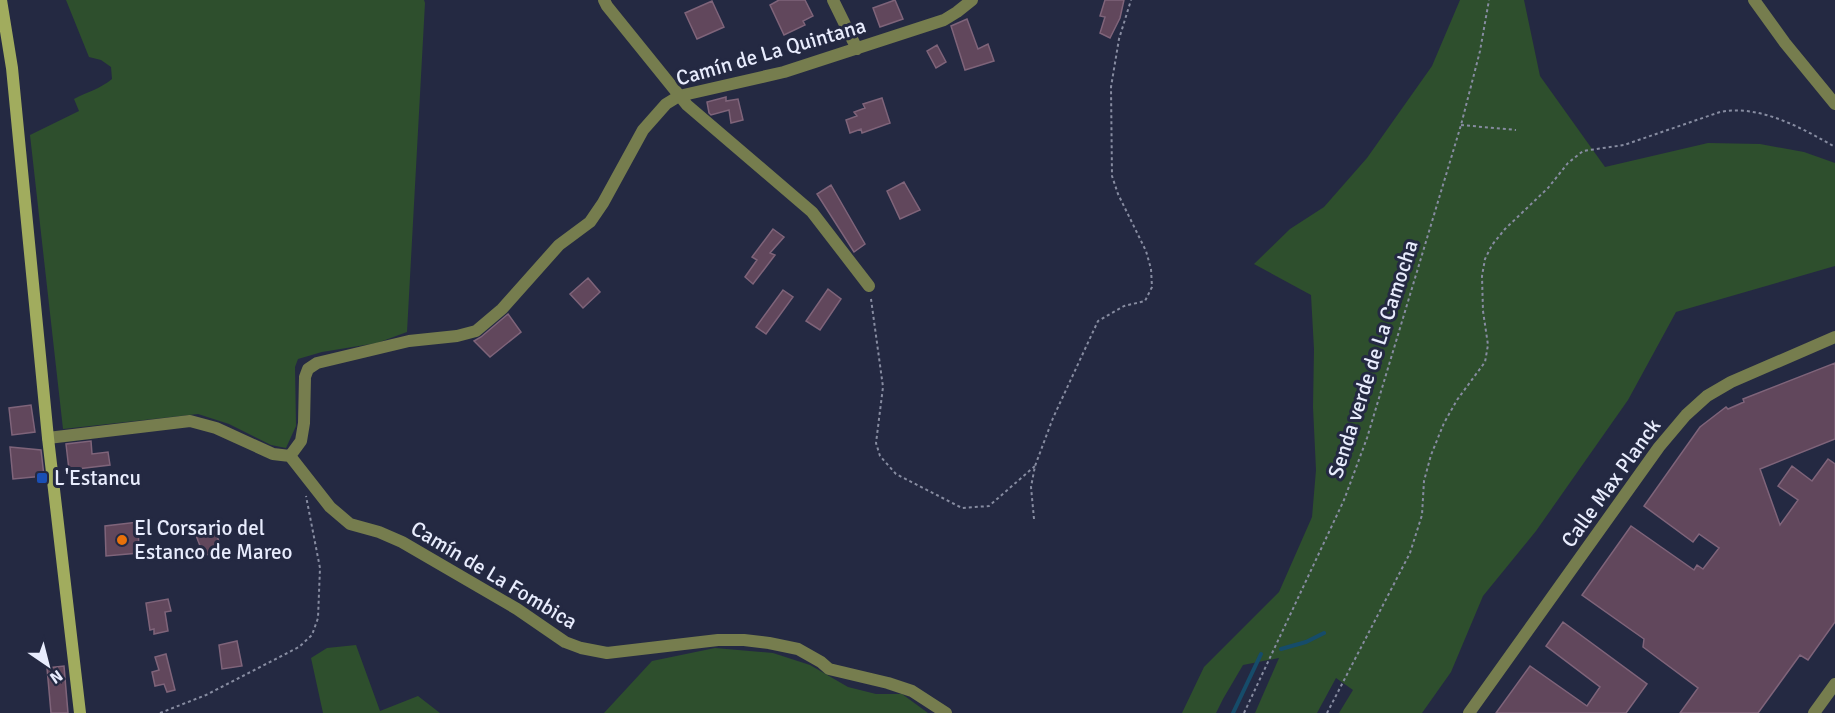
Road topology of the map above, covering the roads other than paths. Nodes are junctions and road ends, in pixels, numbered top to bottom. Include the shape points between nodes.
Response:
1 (1, 0) edge
2 (604, 0) edge
3 (833, 0) edge
4 (972, 0) edge
5 (1754, 0) edge
6 (857, 49) junction
7 (679, 96) junction
8 (1835, 104) edge
9 (869, 286) road end
10 (1835, 337) edge
11 (48, 438) junction
12 (290, 456) junction
13 (1835, 684) edge
14 (80, 713) edge
15 (946, 713) edge
16 (1469, 713) edge
17 (1814, 713) edge

1 - 11 street via 12,68
2 - 7 street
3 - 6 street
4 - 6 street, Camín de La Quintana via 944,20
5 - 8 street
6 - 7 street, Camín de La Quintana via 784,72
7 - 9 street via 812,212
7 - 12 street, Camín de La Quintana via 666,104 643,130 590,222 559,245 502,309 476,331 395,344 317,363 308,369 301,441
10 - 16 street, Calle Max Planck via 1731,382 1686,415
11 - 12 street via 190,421 216,428 273,454
11 - 14 street
12 - 15 street, Camín de La Fombica via 330,507 350,524 402,542 517,609 565,642 608,653 718,640 769,643 798,649 829,669 912,691
13 - 17 street

